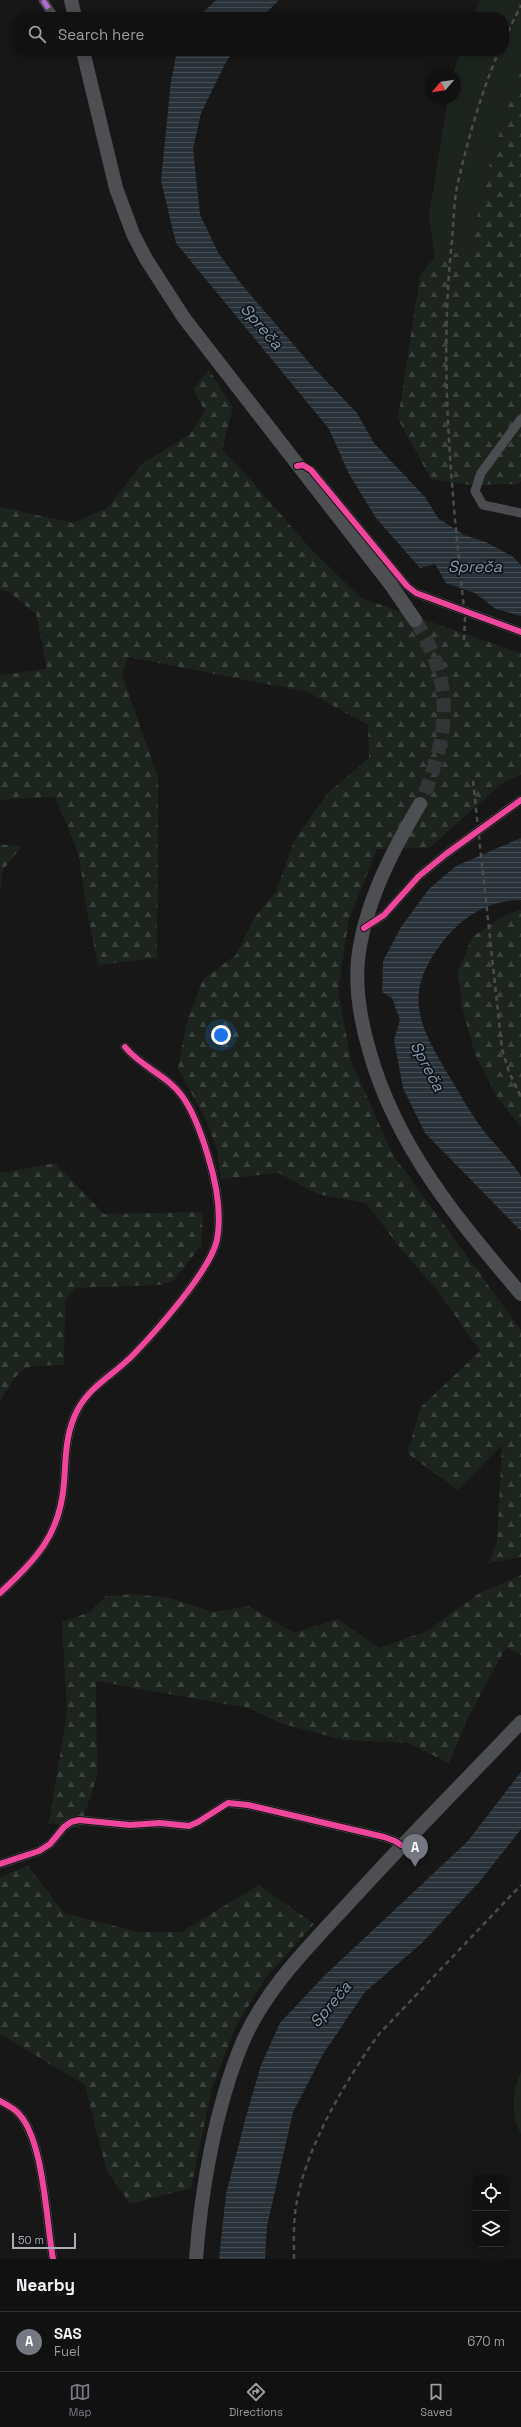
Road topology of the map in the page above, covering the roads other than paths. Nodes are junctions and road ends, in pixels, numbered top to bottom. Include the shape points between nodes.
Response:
1 (43, 0) edge
2 (71, 0) edge
3 (51, 12) edge
4 (74, 12) edge
5 (84, 56) edge
6 (521, 419) edge
7 (297, 466) junction
8 (521, 513) edge
9 (415, 620) tunnel mouth
10 (521, 632) edge
11 (521, 800) edge
12 (420, 804) tunnel mouth
13 (364, 928) junction
14 (125, 1047) dead end
15 (521, 1294) edge
16 (0, 1593) edge
17 (521, 1722) edge
18 (401, 1845) junction
19 (0, 1864) edge
20 (0, 2101) edge
21 (53, 2259) edge
22 (196, 2259) edge

1 - 3 street
2 - 4 main road
5 - 7 main road via 116,188 133,234 184,318
6 - 8 street via 481,473 475,492 483,505
7 - 9 main road via 391,585
7 - 10 street via 303,465 311,470 397,575 416,593
11 - 13 street via 452,849 419,876 384,915
12 - 13 main road via 397,842
13 - 15 main road via 358,959 357,984 362,1025 385,1100 406,1143 436,1190
14 - 16 street via 141,1063 172,1083 183,1096 194,1118 214,1176 218,1214 216,1242 190,1288 172,1312 124,1364 98,1383 80,1405 66,1445 61,1510 52,1534 25,1571
17 - 18 main road
18 - 19 street via 377,1835 248,1805 228,1803 189,1826 160,1823 130,1825 79,1820 71,1822 50,1844 39,1851
18 - 22 main road via 293,1964 263,2007 242,2045 217,2122
20 - 21 street via 23,2119 37,2149

